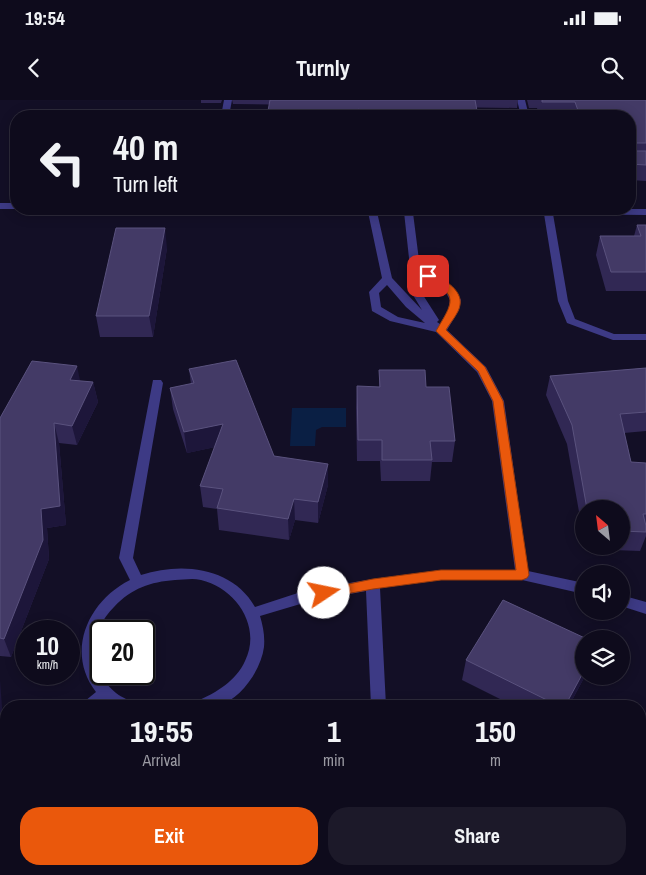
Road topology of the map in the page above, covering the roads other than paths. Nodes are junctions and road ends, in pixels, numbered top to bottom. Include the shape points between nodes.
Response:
1 (373, 215) edge
2 (409, 215) edge
3 (550, 215) edge
4 (415, 269) junction
5 (387, 279) junction
6 (441, 331) junction
7 (646, 337) edge
8 (157, 383) dead end
9 (522, 575) junction
10 (136, 581) junction
11 (373, 584) junction
12 (575, 586) edge
13 (630, 604) edge
14 (645, 611) edge
15 (254, 614) junction
16 (106, 692) junction
17 (97, 700) edge
18 (115, 700) edge
19 (217, 700) edge
20 (379, 700) edge

1 - 5 street
2 - 4 street
3 - 7 street via 562,302 571,321 613,337
4 - 6 street via 418,295
4 - 6 street via 442,282 454,295 456,306
5 - 6 street via 410,306
5 - 6 street via 374,292 376,309 394,319
6 - 9 street via 482,370 498,401
8 - 10 street via 126,558
9 - 11 street via 441,575
9 - 12 street
10 - 15 street via 160,575 201,574 226,583
10 - 16 street via 116,595 98,615 88,639 88,664 99,686
11 - 15 street via 307,596
11 - 20 street
13 - 14 street
15 - 19 street via 258,642 250,667 242,679
16 - 17 street
16 - 18 street

